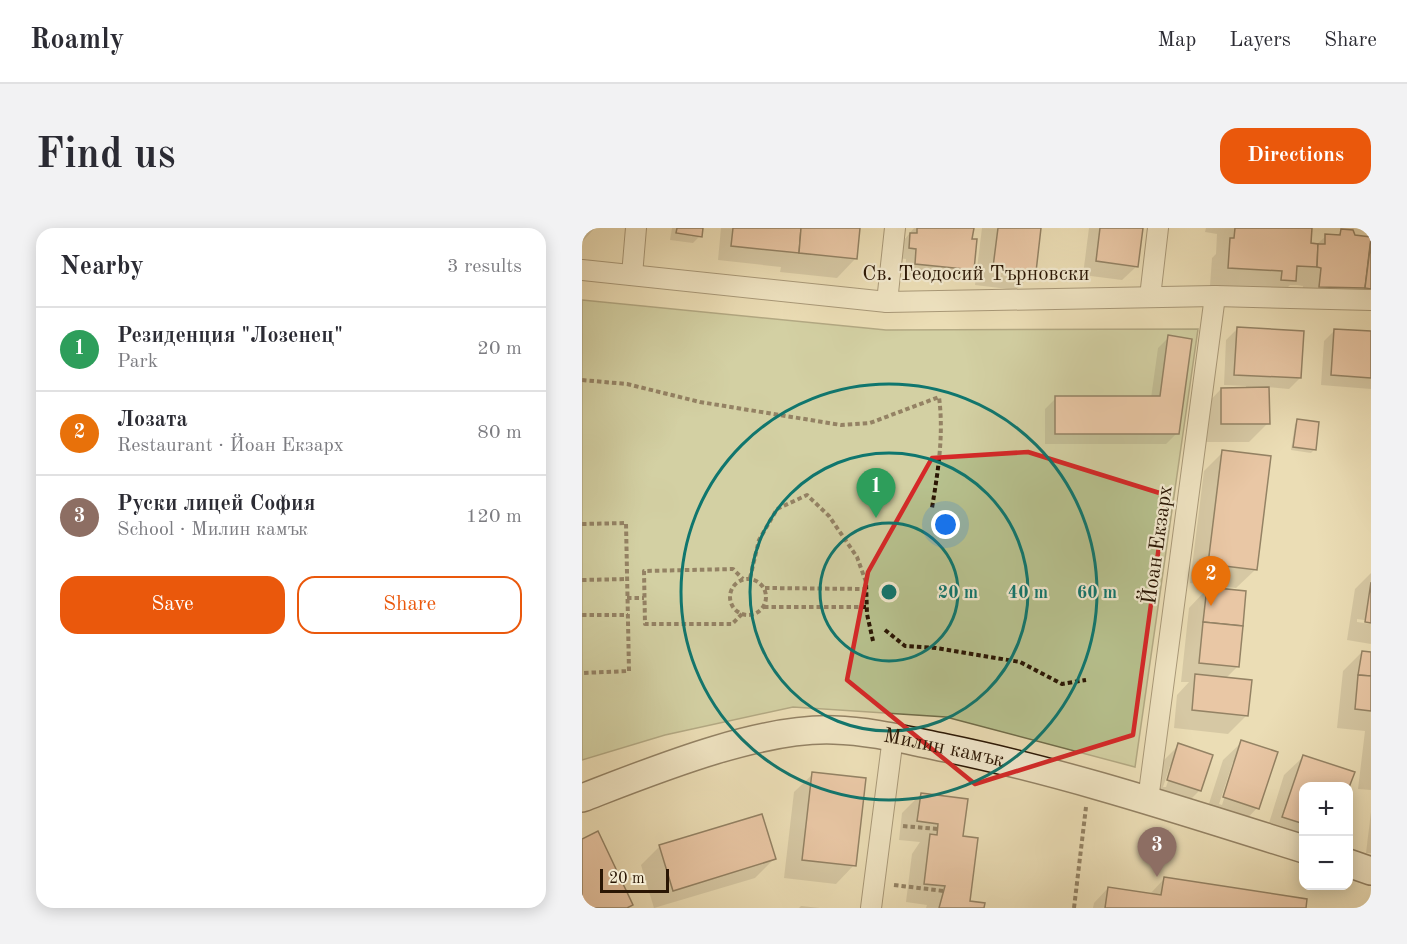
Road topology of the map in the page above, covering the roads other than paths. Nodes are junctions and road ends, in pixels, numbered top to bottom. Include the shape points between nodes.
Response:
1 (636, 228) edge
2 (895, 228) edge
3 (1158, 228) edge
4 (582, 270) edge
5 (632, 275) junction
6 (1215, 296) junction
7 (1150, 297) junction
8 (1371, 300) edge
9 (887, 302) junction
10 (893, 737) junction
11 (582, 798) edge
12 (1148, 800) junction
13 (1299, 847) edge
14 (1353, 865) edge
15 (1371, 871) edge
16 (871, 908) edge

1 - 5 street
2 - 9 street
3 - 7 street
4 - 5 street, Св. Теодосий Търновски
5 - 9 street, Св. Теодосий Търновски
6 - 7 street, Св. Теодосий Търновски
6 - 8 street, Св. Теодосий Търновски
6 - 12 street, Йоан Екзарх
7 - 9 street, Св. Теодосий Търновски
10 - 11 street, Милин камък via 834,730 772,736 657,770
10 - 12 street, Милин камък via 988,757
10 - 16 street
12 - 13 street, Милин камък
14 - 15 street

